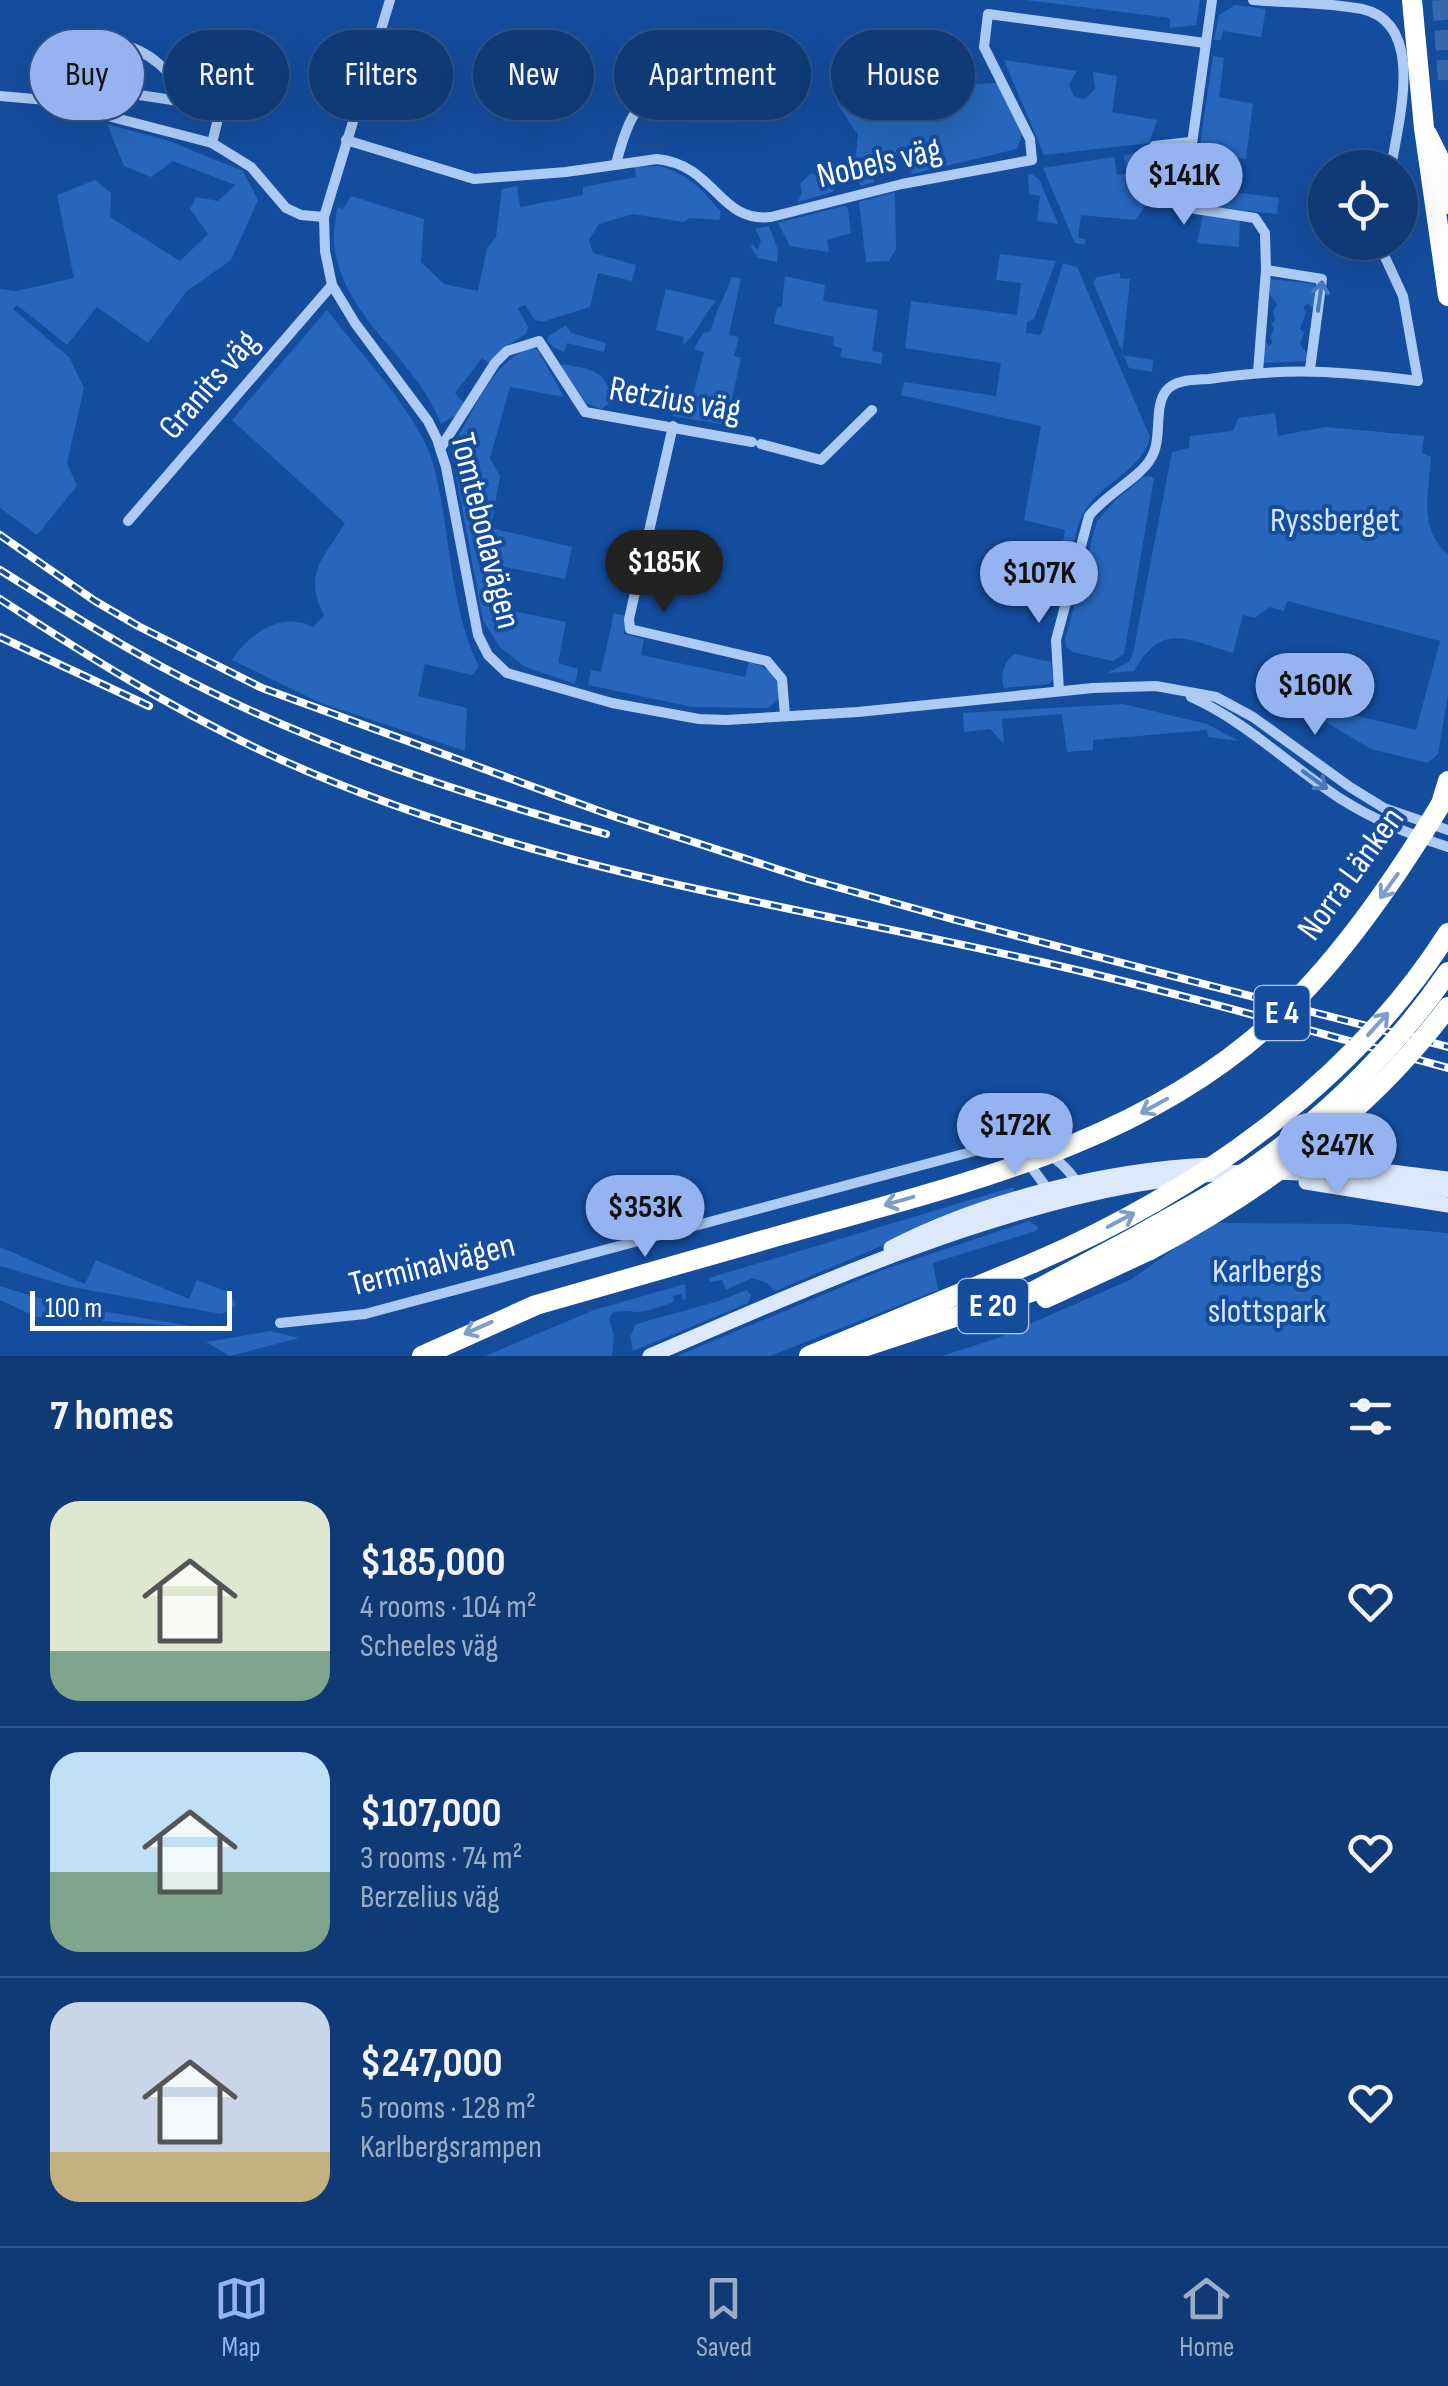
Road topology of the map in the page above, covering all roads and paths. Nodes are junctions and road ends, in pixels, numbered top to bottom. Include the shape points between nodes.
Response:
1 (390, 0) edge
2 (1212, 0) edge
3 (1253, 0) edge
4 (1412, 0) edge
5 (1205, 43) junction
6 (0, 96) edge
7 (192, 103) joint
8 (216, 120) edge
9 (630, 120) edge
10 (1424, 128) junction
11 (346, 140) junction
12 (1190, 142) junction
13 (212, 144) junction
14 (1154, 146) dead end
15 (1395, 150) edge
16 (616, 164) junction
17 (1448, 204) edge
18 (324, 217) junction
19 (1386, 260) edge
20 (1266, 270) junction
21 (332, 285) junction
22 (1448, 296) edge
23 (1310, 370) junction
24 (1258, 372) junction
25 (872, 410) dead end
26 (673, 426) junction
27 (440, 449) junction
28 (128, 521) dead end
29 (1174, 690) junction
30 (1060, 691) junction
31 (785, 716) junction
32 (1448, 781) edge
33 (1445, 798) edge
34 (1446, 829) edge
35 (1442, 845) edge
36 (1448, 934) edge
37 (1448, 972) edge
38 (1448, 1007) edge
39 (1001, 1144) junction
40 (1227, 1173) junction
41 (1448, 1180) edge
42 (1081, 1190) junction
43 (1448, 1190) edge
44 (1052, 1198) junction
45 (1448, 1205) edge
46 (1146, 1242) junction
47 (280, 1323) dead end
48 (422, 1356) edge
49 (650, 1356) edge
50 (810, 1356) edge
51 (836, 1356) edge
52 (874, 1356) edge

1 - 11 street, Tomtebodavägen
2 - 5 street
3 - 15 street via 1365,10 1387,22 1403,56
4 - 10 highway
5 - 12 street
5 - 16 street, Nobels väg via 988,14 984,47 1030,139 1032,160 771,217 738,213 686,165 657,159
6 - 13 street via 46,100
7 - 7 street via 151,55 114,43 102,52 100,66 113,90
8 - 13 street
9 - 16 street
10 - 17 highway via 1442,164
10 - 22 highway
11 - 16 street, Nobels väg via 474,179
11 - 18 street, Tomtebodavägen
12 - 14 street
12 - 20 street via 1184,194 1189,208 1254,218 1265,234
13 - 18 street via 250,167 286,208
18 - 21 street, Tomtebodavägen
19 - 23 street via 1402,296 1418,381
23 -> 20 street via 1322,279
20 - 24 street
21 - 27 street, Tomtebodavägen via 428,421
21 - 28 street, Granits väg
23 - 24 street
24 - 30 street via 1175,384 1163,396 1149,462 1089,516 1056,640
25 - 26 street, Retzius väg via 821,460
26 - 27 street, Retzius väg via 585,412 539,340 507,351 495,363
26 - 31 street via 630,629 768,661 782,679
27 - 31 street, Tomtebodavägen via 478,635 496,665 546,687 667,714
29 - 30 street, Tomtebodavägen
29 - 34 street, Tomtebodavägen via 1216,697 1384,808
29 -> 35 street, Tomtebodavägen via 1249,730 1376,820
30 - 31 street, Tomtebodavägen
32 - 33 highway, Norra Länken
33 -> 48 highway, Norra Länken / E 4, bridge via 1391,884 1283,1012 1218,1066 1151,1109 1008,1170 536,1305
50 -> 36 highway, E 4, bridge via 1072,1246 1182,1186 1281,1116 1367,1037
37 - 46 highway, E 20, bridge via 1390,1045 1303,1129
38 - 46 highway, bridge via 1390,1074 1307,1152 1244,1197
39 - 42 street, Terminalvägen via 1039,1149 1062,1163
39 - 44 street via 1024,1157
39 - 47 street, Terminalvägen via 365,1314
40 - 42 main road
40 - 43 main road via 1328,1174
40 - 45 main road
41 - 42 main road via 1378,1168 1200,1165
42 - 44 main road
44 - 49 main road via 902,1242
46 - 51 highway, E 20 via 1034,1291
46 - 52 highway via 1049,1297

